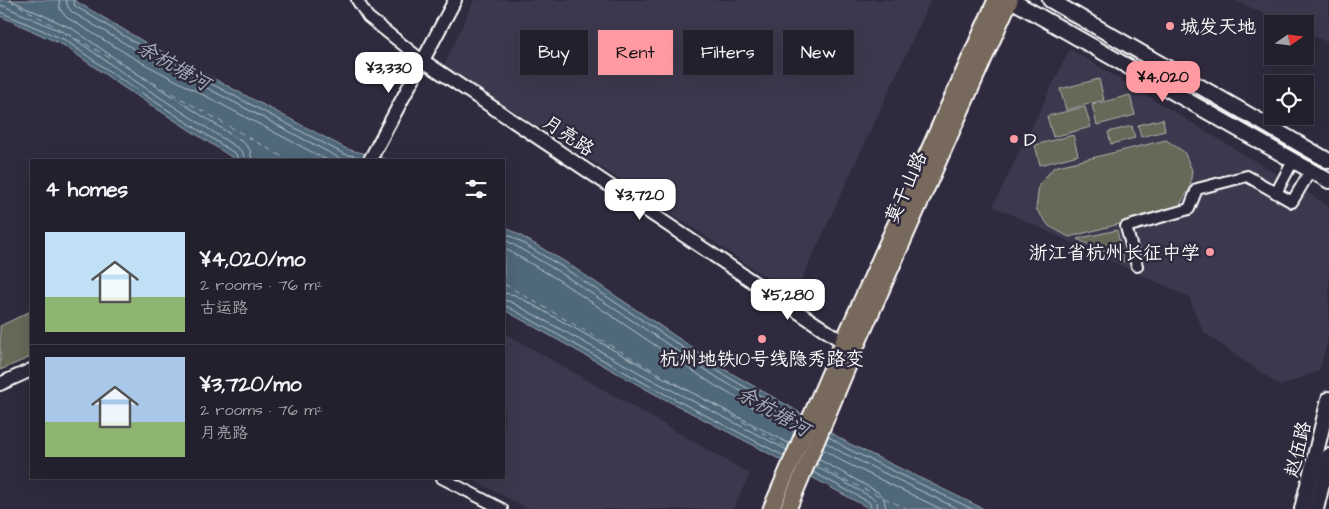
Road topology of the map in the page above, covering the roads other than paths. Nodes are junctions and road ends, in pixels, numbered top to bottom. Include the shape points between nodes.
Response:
1 (357, 0) edge
2 (455, 0) edge
3 (996, 0) edge
4 (1011, 0) edge
5 (1050, 0) edge
6 (422, 60) junction
7 (370, 159) edge
8 (1293, 161) junction
9 (1329, 161) edge
10 (1311, 170) junction
11 (1329, 181) edge
12 (1276, 193) junction
13 (1137, 266) dead end
14 (843, 342) junction
15 (30, 370) edge
16 (0, 384) edge
17 (831, 387) junction
18 (1329, 399) edge
19 (1329, 456) edge
20 (444, 479) edge
21 (486, 505) edge
22 (772, 508) edge
23 (502, 509) edge
24 (788, 509) edge
25 (1302, 509) edge
26 (1316, 509) edge

1 - 6 street, 月亮路 via 368,17
2 - 6 street
3 - 14 main road, 莫干山路
4 - 8 main road
4 - 17 main road, 莫干山路
5 - 9 main road
6 - 7 street
6 - 14 street, 月亮路
8 - 10 main road
8 - 12 street
10 - 11 main road
10 - 12 street via 1292,202
12 - 13 street via 1247,176 1197,189 1188,209 1126,228
14 - 17 main road, 莫干山路
15 - 16 street
17 - 22 main road
17 - 24 main road
18 - 25 main road, 赵伍路
19 - 26 main road, 赵伍路
20 - 21 street
21 - 23 street

